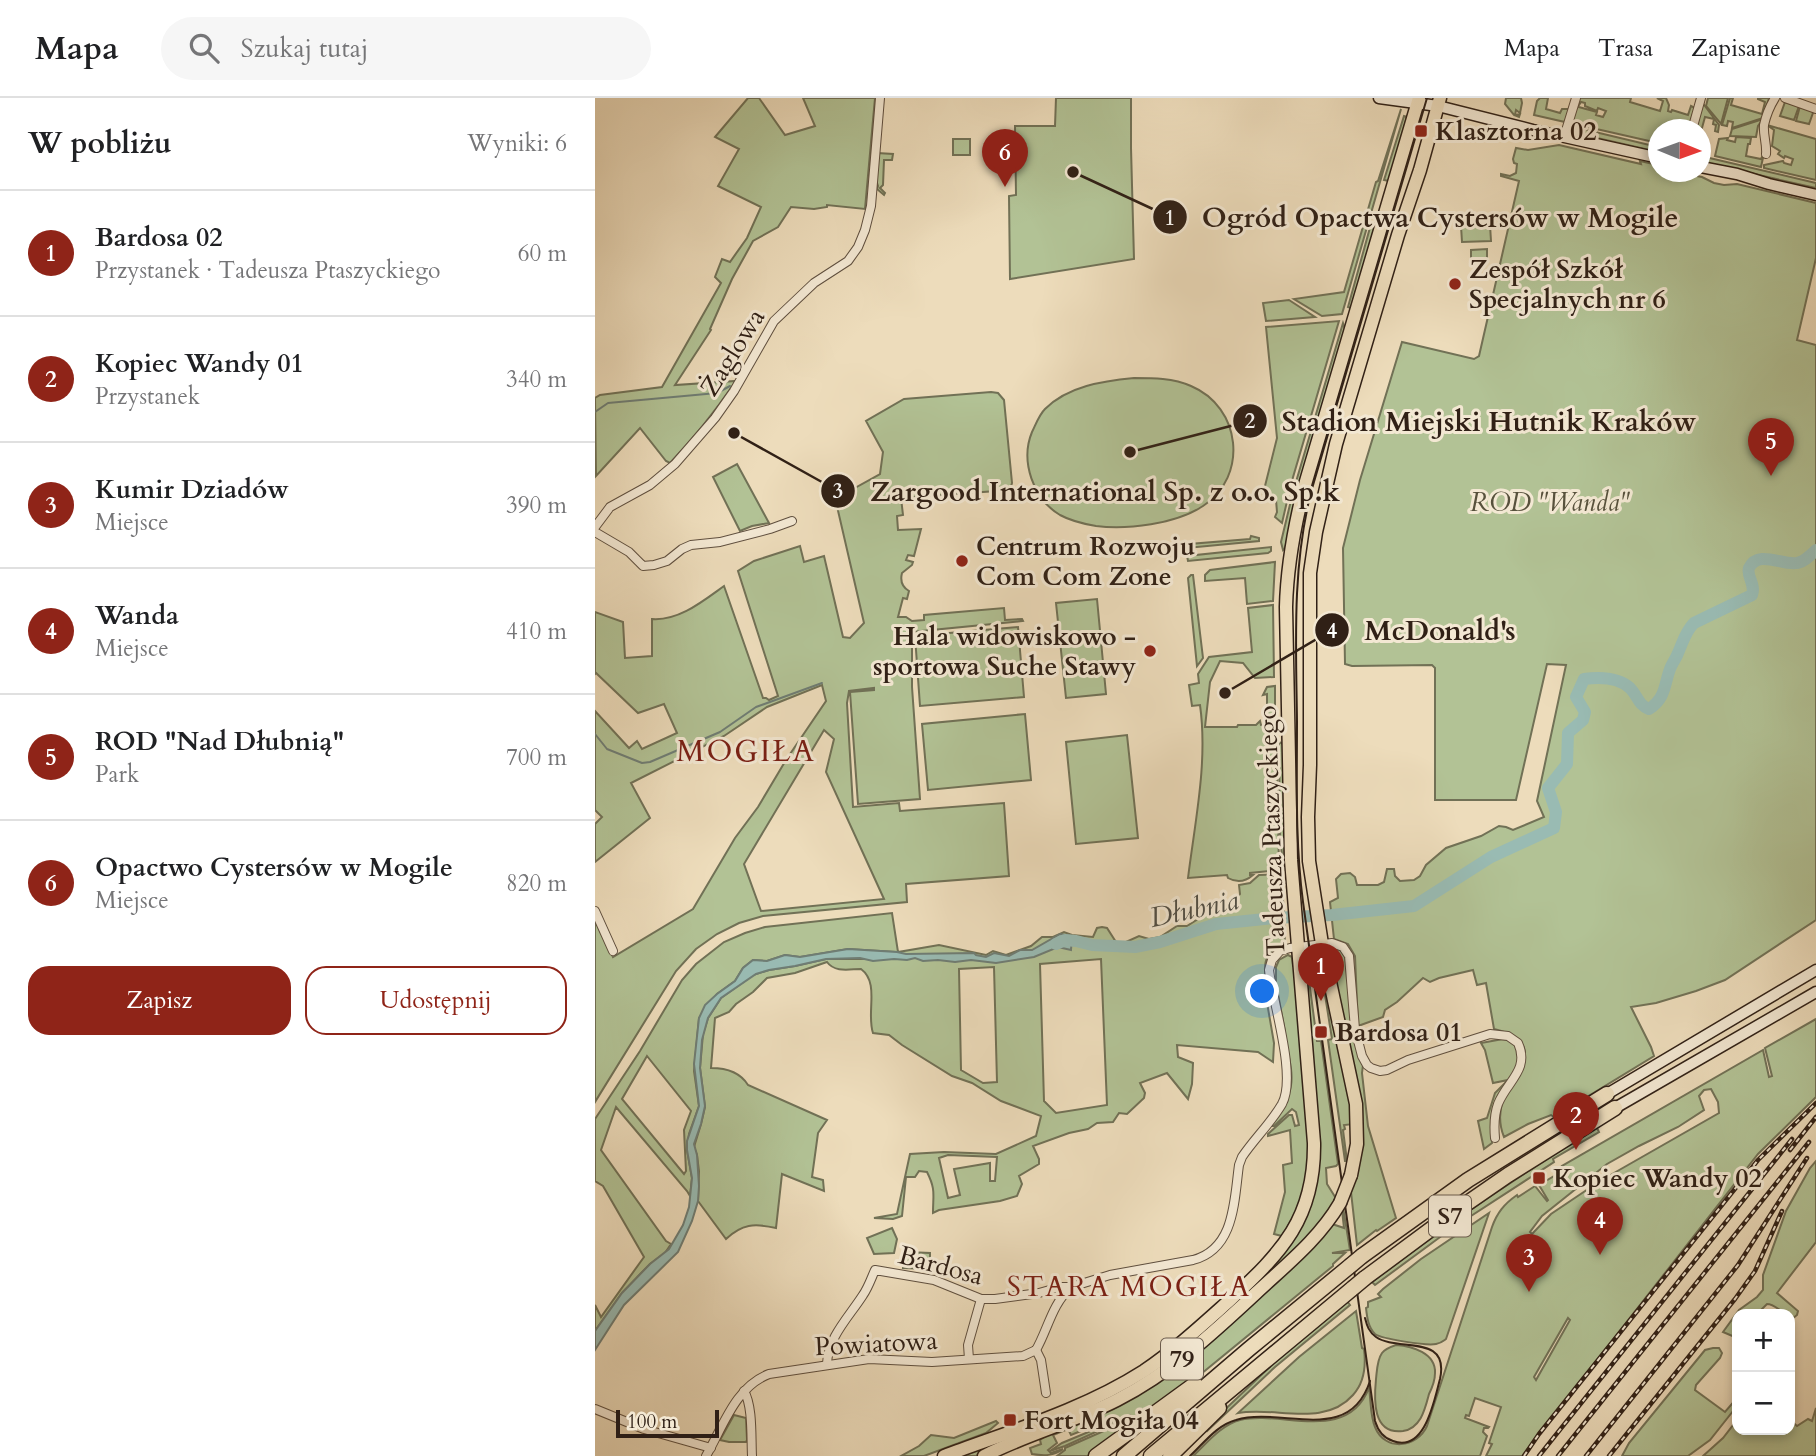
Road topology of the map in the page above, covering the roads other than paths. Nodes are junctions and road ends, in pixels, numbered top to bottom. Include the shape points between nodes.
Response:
1 (880, 98) edge
2 (1378, 98) edge
3 (1576, 98) edge
4 (1701, 98) edge
5 (1775, 98) edge
6 (1785, 98) edge
7 (1418, 100) edge
8 (1439, 102) edge
9 (1816, 109) edge
10 (1695, 119) edge
11 (1564, 137) junction
12 (1766, 154) dead end
13 (1648, 156) edge
14 (1711, 168) edge
15 (1816, 195) edge
16 (1299, 510) junction
17 (792, 521) dead end
18 (595, 529) edge
19 (1316, 532) junction
20 (1289, 747) junction
21 (1310, 750) junction
22 (595, 911) edge
23 (1322, 944) junction
24 (1297, 947) junction
25 (613, 951) dead end
26 (1816, 970) edge
27 (1816, 992) edge
28 (1607, 1094) joint
29 (1615, 1108) joint
30 (1495, 1138) dead end
31 (1071, 1287) junction
32 (981, 1299) junction
33 (1249, 1349) junction
34 (1036, 1350) junction
35 (1276, 1351) junction
36 (968, 1359) junction
37 (827, 1364) junction
38 (744, 1391) junction
39 (1046, 1393) dead end
40 (595, 1409) edge
41 (708, 1452) edge
42 (752, 1456) edge
43 (944, 1456) edge
44 (984, 1456) edge
45 (1096, 1456) edge
46 (1124, 1456) edge
47 (1151, 1456) edge
48 (1170, 1456) edge

1 - 18 street, Żaglowa via 871,206 858,247 848,261 814,283 773,321 734,391 675,464 650,485 610,507
2 - 7 main road
3 - 11 street
4 - 10 street
5 - 12 street via 1764,127
6 - 9 street
7 - 8 main road
7 - 16 main road, Tadeusza Ptaszyckiego / 79
8 - 11 main road
8 - 19 main road, Tadeusza Ptaszyckiego / 79 via 1341,428
11 - 13 main road
14 - 15 main road
16 - 19 main road via 1305,502 1314,503
16 - 20 main road, Tadeusza Ptaszyckiego / 79 via 1287,589
17 - 18 street via 720,542 691,545 667,561 643,566
19 - 21 main road, Tadeusza Ptaszyckiego / 79 via 1309,600
20 - 21 main road via 1298,760
20 - 24 main road, Tadeusza Ptaszyckiego / 79
21 - 23 main road, Tadeusza Ptaszyckiego / 79 via 1308,842
22 - 25 street
23 - 24 street
23 - 30 street via 1340,945 1350,960 1355,1029 1367,1065 1387,1070 1490,1034 1518,1043 1521,1067 1498,1105
23 - 44 main road, Tadeusza Ptaszyckiego / 79, bridge via 1356,1104 1357,1144 1351,1175 1324,1226 1202,1342 1139,1389
24 - 31 street, Bardosa via 1278,953 1270,966 1288,1080 1283,1101 1241,1161 1222,1241 1212,1252 1193,1260
24 - 43 main road, Tadeusza Ptaszyckiego / 79 via 1314,1163 1306,1202 1286,1243 1198,1329 1143,1371 1079,1405
26 - 28 main road, S7
27 - 29 main road, S7
28 - 33 highway, S7, bridge via 1468,1180 1362,1256
29 - 35 highway, S7, bridge via 1508,1175 1365,1278
31 - 32 street, Bardosa via 1015,1298
31 - 34 street via 1054,1310
32 - 36 street
32 - 37 street, Bardosa via 949,1284 875,1270 841,1326
33 - 45 highway
33 - 46 highway, S7
34 - 36 street, Powiatowa via 1023,1356
34 - 39 street
35 - 47 highway, S7
35 - 48 highway
36 - 37 street, Powiatowa via 869,1359
37 - 38 street, Powiatowa via 769,1374
38 - 41 street, Powiatowa
38 - 42 street
40 - 41 street, Powiatowa

